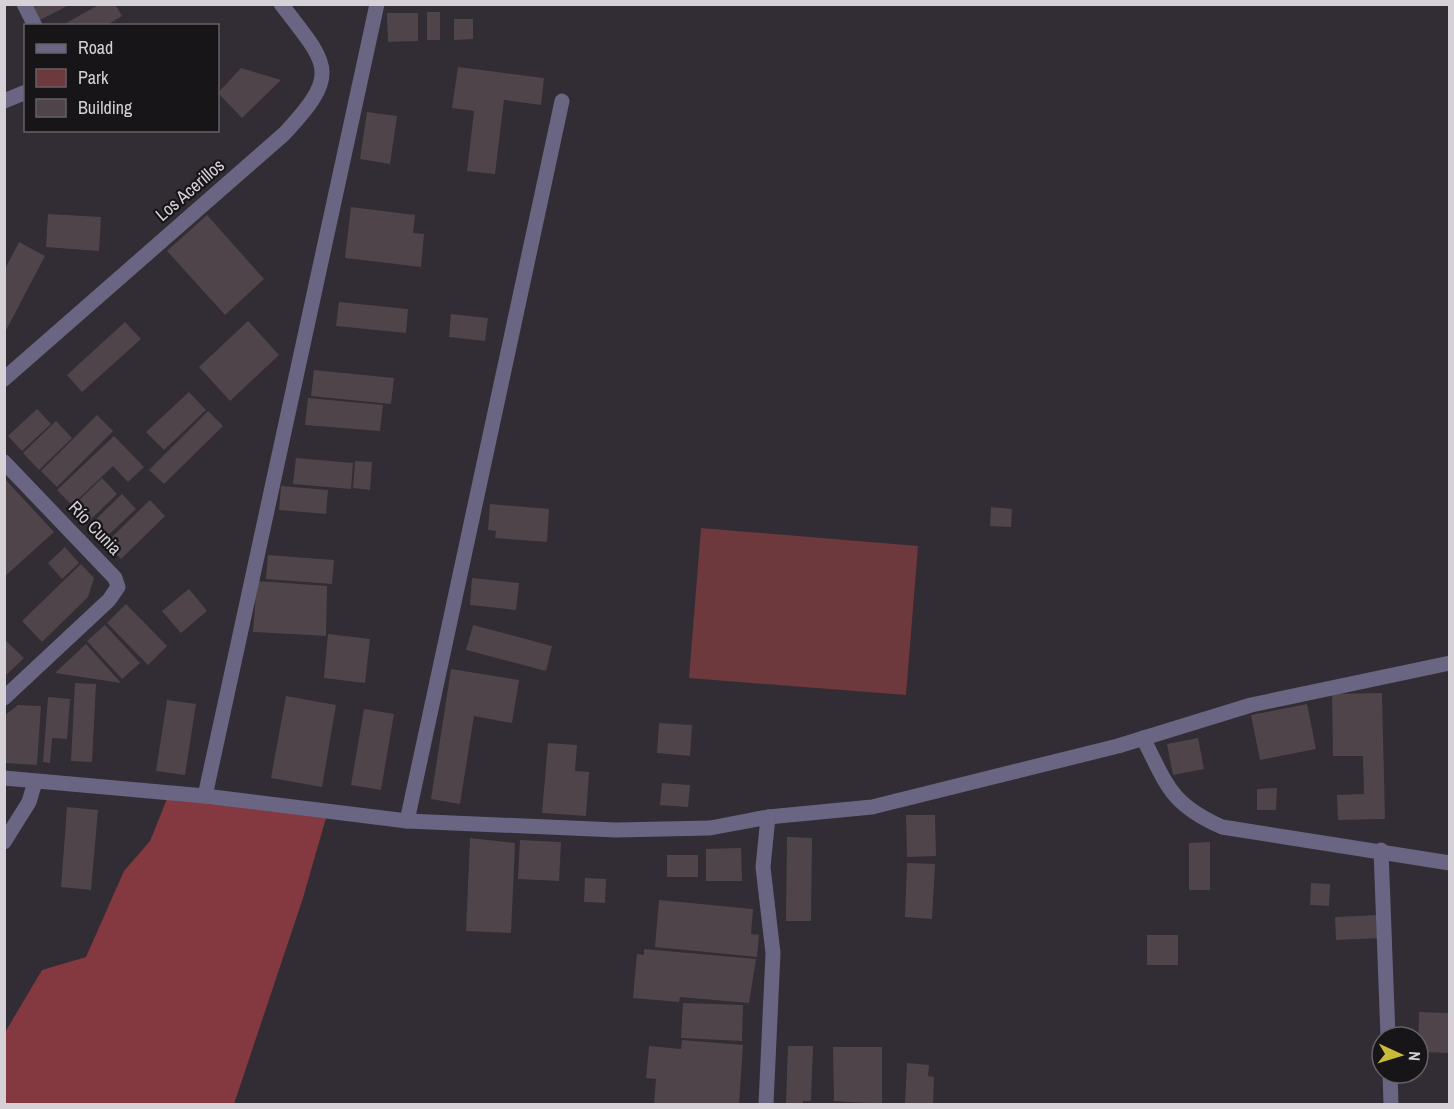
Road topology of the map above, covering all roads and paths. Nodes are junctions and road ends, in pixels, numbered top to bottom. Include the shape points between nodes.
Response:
1 (24, 4) edge
2 (281, 4) edge
3 (377, 4) edge
4 (34, 24) edge
5 (24, 93) edge
6 (562, 100) dead end
7 (4, 101) edge
8 (4, 379) edge
9 (4, 462) edge
10 (1449, 663) edge
11 (4, 698) edge
12 (1143, 738) junction
13 (4, 777) edge
14 (35, 782) junction
15 (205, 796) junction
16 (768, 817) junction
17 (406, 821) junction
18 (4, 842) edge
19 (1381, 850) junction
20 (1449, 863) edge
21 (1388, 1025) edge
22 (1390, 1085) edge
23 (766, 1104) edge
24 (1391, 1104) edge

1 - 4 street
2 - 8 street, Los Acerillos via 324,68 321,86 311,105 284,135
3 - 15 street
5 - 7 street
6 - 17 street
9 - 11 street, Río Cunia via 115,578 118,587 109,600
10 - 12 street via 1251,705
12 - 16 street via 872,807
12 - 19 street via 1170,792 1193,814 1222,827
13 - 14 street
14 - 15 street
14 - 18 street
15 - 17 street
16 - 17 street via 710,828 616,830
16 - 23 street via 763,867 773,953
19 - 20 street
19 - 21 street
22 - 24 street

